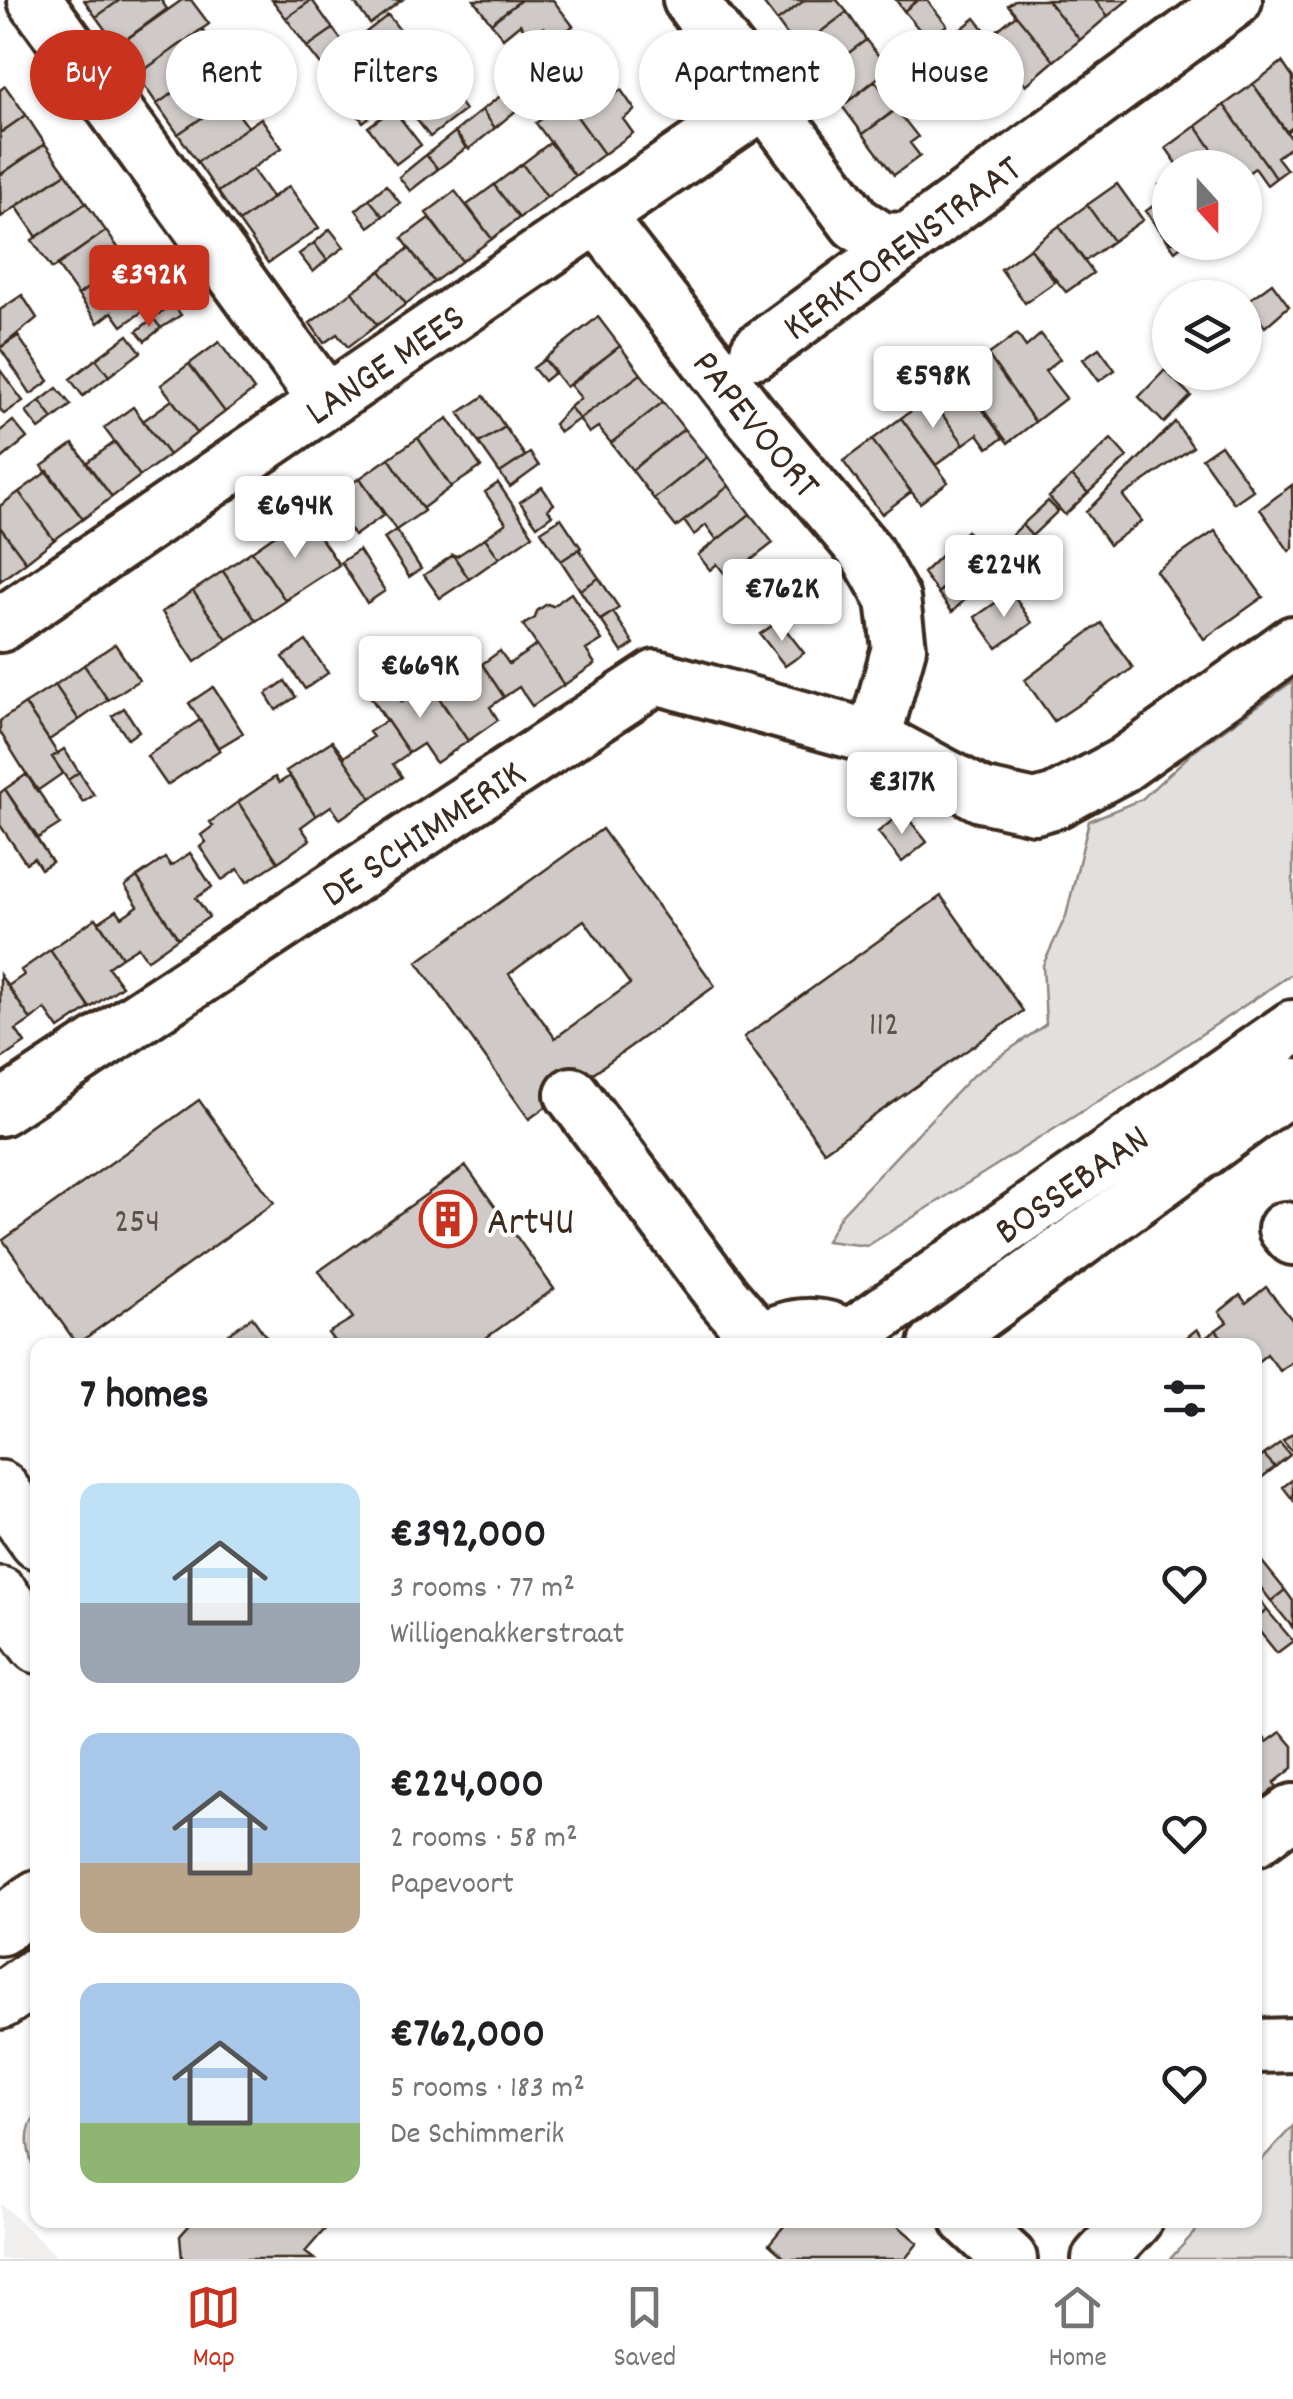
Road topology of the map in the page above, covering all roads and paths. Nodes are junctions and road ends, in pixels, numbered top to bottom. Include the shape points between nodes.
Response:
1 (35, 0) edge
2 (690, 0) edge
3 (1235, 0) edge
4 (713, 30) edge
5 (737, 120) edge
6 (781, 120) edge
7 (597, 216) junction
8 (907, 240) junction
9 (757, 351) dead end
10 (326, 401) junction
11 (0, 624) edge
12 (1293, 643) edge
13 (874, 738) junction
14 (1293, 1027) edge
15 (1293, 1085) edge
16 (572, 1094) dead end
17 (0, 1109) edge
18 (755, 1338) edge
19 (767, 1338) edge
20 (848, 1338) edge
21 (858, 1338) edge
22 (946, 1338) edge
23 (0, 1488) edge
24 (30, 1531) edge
25 (0, 1595) edge
26 (30, 1634) edge
27 (1293, 1811) edge
28 (1262, 1833) edge
29 (30, 1904) edge
30 (0, 1927) edge
31 (30, 1980) edge
32 (0, 2001) edge
33 (1293, 2045) edge
34 (1262, 2046) edge
35 (977, 2228) edge
36 (1129, 2228) edge
37 (1010, 2259) edge
38 (1100, 2259) edge

1 - 10 street
2 - 4 street
3 - 8 street, KERKTORENSTRAAT
5 - 7 street, LANGE MEES
6 - 8 street via 856,223 882,239
7 - 10 street, LANGE MEES
7 - 13 street, PAPEVOORT via 749,414 866,552 894,599 898,648
8 - 9 street, KERKTORENSTRAAT
10 - 11 street, LANGE MEES
12 - 13 street via 1123,765 1035,806 981,795
13 - 17 street, DE SCHIMMERIK via 656,677
14 - 21 street, BOSSEBAAN
15 - 22 street, BOSSEBAAN
16 - 18 street
19 - 20 street via 804,1325
23 - 24 main road
25 - 26 main road
27 - 28 street
29 - 30 main road
31 - 32 main road
33 - 34 street
35 - 37 street
36 - 38 street

